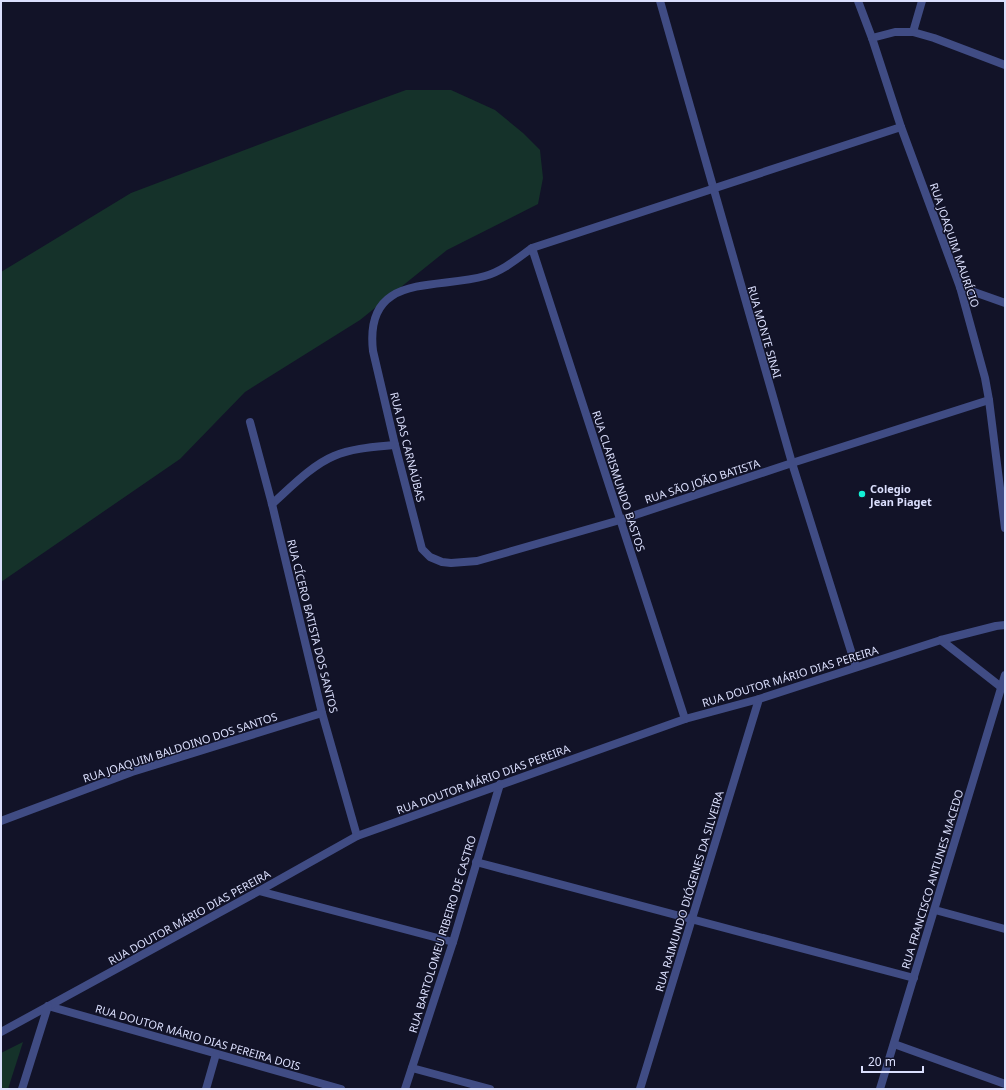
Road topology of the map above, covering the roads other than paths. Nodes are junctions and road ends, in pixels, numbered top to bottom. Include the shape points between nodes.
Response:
1 (660, 1) edge
2 (858, 1) edge
3 (922, 1) edge
4 (913, 32) junction
5 (872, 38) junction
6 (1005, 65) edge
7 (901, 127) junction
8 (712, 190) junction
9 (532, 248) junction
10 (960, 287) junction
11 (1005, 303) edge
12 (989, 400) junction
13 (250, 422) dead end
14 (395, 445) junction
15 (792, 463) junction
16 (272, 504) junction
17 (620, 520) junction
18 (1005, 528) edge
19 (422, 549) joint
20 (1005, 625) edge
21 (941, 640) junction
22 (856, 667) junction
23 (1005, 675) edge
24 (1003, 687) edge
25 (759, 699) junction
26 (322, 714) junction
27 (685, 720) junction
28 (500, 784) junction
29 (1, 821) edge
30 (357, 836) junction
31 (476, 862) junction
32 (259, 891) junction
33 (935, 910) junction
34 (692, 919) junction
35 (1005, 929) edge
36 (453, 942) junction
37 (914, 978) junction
38 (48, 1006) junction
39 (1, 1032) edge
40 (894, 1044) junction
41 (216, 1054) junction
42 (412, 1068) junction
43 (1005, 1084) edge
44 (22, 1089) edge
45 (206, 1089) edge
46 (341, 1089) edge
47 (405, 1089) edge
48 (490, 1089) edge
49 (640, 1089) edge
50 (880, 1089) edge
51 (1003, 1089) edge

1 - 8 street, RUA MONTE SINAI
2 - 5 street, RUA JOAQUIM MAURÍCIO
3 - 4 street
4 - 5 street via 895,32
4 - 6 street
5 - 7 street, RUA JOAQUIM MAURÍCIO
7 - 8 street, RUA DAS CARNAÚBAS
7 - 10 street, RUA JOAQUIM MAURÍCIO
8 - 9 street, RUA DAS CARNAÚBAS
8 - 15 street, RUA MONTE SINAI
9 - 14 street, RUA DAS CARNAÚBAS via 508,266 487,276 409,287 386,300 379,309 373,322 371,336
9 - 17 street, RUA CLARISMUNDO BASTOS
10 - 11 street
10 - 12 street, RUA JOAQUIM MAURÍCIO
12 - 15 street, RUA SÃO JOÃO BATISTA
12 - 18 street, RUA JOAQUIM MAURÍCIO
13 - 16 street, RUA CÍCERO BATISTA DOS SANTOS
14 - 16 street via 368,447 333,456 314,468
14 - 19 street, RUA DAS CARNAÚBAS
15 - 17 street, RUA SÃO JOÃO BATISTA
15 - 22 street, RUA MONTE SINAI
16 - 26 street, RUA CÍCERO BATISTA DOS SANTOS
17 - 19 street, RUA SÃO JOÃO BATISTA via 476,561 442,562 430,557
17 - 27 street, RUA CLARISMUNDO BASTOS
20 - 21 street, RUA DOUTOR MÁRIO DIAS PEREIRA
21 - 22 street, RUA DOUTOR MÁRIO DIAS PEREIRA
21 - 24 street
22 - 25 street, RUA DOUTOR MÁRIO DIAS PEREIRA
23 - 24 street, RUA FRANCISCO ANTUNES MACEDO
24 - 33 street, RUA FRANCISCO ANTUNES MACEDO
25 - 27 street, RUA DOUTOR MÁRIO DIAS PEREIRA
25 - 34 street, RUA RAIMUNDO DIÓGENES DA SILVEIRA
26 - 29 street, RUA JOAQUIM BALDOINO DOS SANTOS via 132,772
26 - 30 street, RUA CÍCERO BATISTA DOS SANTOS
27 - 28 street, RUA DOUTOR MÁRIO DIAS PEREIRA
28 - 30 street, RUA DOUTOR MÁRIO DIAS PEREIRA
28 - 31 street, RUA BARTOLOMEU RIBEIRO DE CASTRO
30 - 32 street, RUA DOUTOR MÁRIO DIAS PEREIRA
31 - 34 street
31 - 36 street, RUA BARTOLOMEU RIBEIRO DE CASTRO
32 - 36 street
32 - 38 street, RUA DOUTOR MÁRIO DIAS PEREIRA
33 - 35 street
33 - 37 street, RUA FRANCISCO ANTUNES MACEDO
34 - 37 street
34 - 49 street, RUA RAIMUNDO DIÓGENES DA SILVEIRA
36 - 42 street, RUA BARTOLOMEU RIBEIRO DE CASTRO
37 - 40 street, RUA FRANCISCO ANTUNES MACEDO
38 - 39 street, RUA DOUTOR MÁRIO DIAS PEREIRA
38 - 41 street, RUA DOUTOR MÁRIO DIAS PEREIRA DOIS
38 - 44 street
40 - 43 street
40 - 50 street, RUA FRANCISCO ANTUNES MACEDO
41 - 45 street
41 - 46 street, RUA DOUTOR MÁRIO DIAS PEREIRA DOIS
42 - 47 street, RUA BARTOLOMEU RIBEIRO DE CASTRO
42 - 48 street
43 - 51 street

